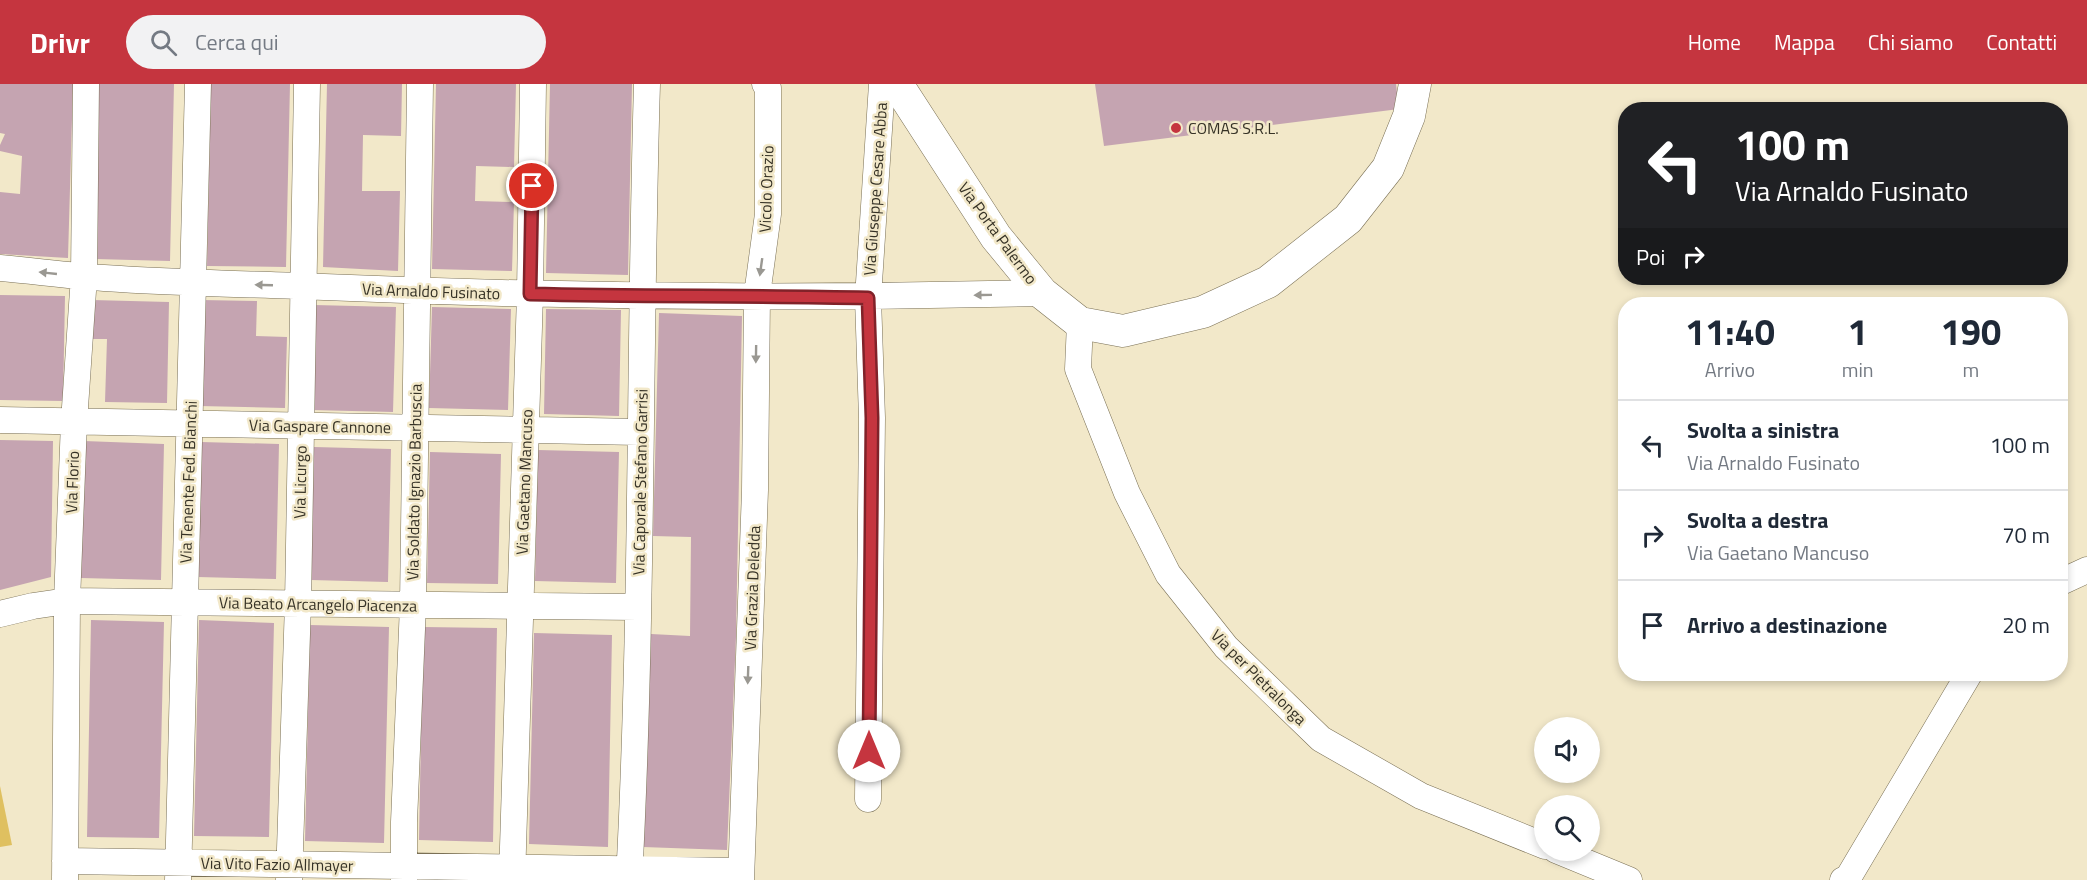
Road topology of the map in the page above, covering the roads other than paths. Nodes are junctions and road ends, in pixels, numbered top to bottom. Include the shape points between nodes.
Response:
1 (86, 84) edge
2 (198, 84) edge
3 (307, 84) edge
4 (420, 84) edge
5 (533, 84) edge
6 (648, 84) edge
7 (765, 84) edge
8 (882, 84) edge
9 (897, 84) edge
10 (1415, 84) edge
11 (0, 268) edge
12 (84, 276) junction
13 (194, 282) junction
14 (302, 286) junction
15 (416, 291) junction
16 (1042, 293) junction
17 (530, 294) junction
18 (757, 295) junction
19 (642, 297) junction
20 (868, 298) junction
21 (1080, 323) junction
22 (0, 420) edge
23 (74, 422) junction
24 (189, 424) junction
25 (300, 426) junction
26 (414, 428) junction
27 (525, 430) junction
28 (640, 432) junction
29 (2087, 570) edge
30 (2068, 579) edge
31 (67, 601) junction
32 (185, 603) junction
33 (298, 603) junction
34 (412, 605) junction
35 (519, 606) junction
36 (638, 607) junction
37 (0, 614) edge
38 (1965, 681) edge
39 (868, 799) dead end
40 (1534, 842) edge
41 (1583, 861) edge
42 (65, 870) edge
43 (178, 871) edge
44 (289, 872) edge
45 (404, 873) edge
46 (512, 874) edge
47 (630, 875) edge
48 (741, 876) edge
49 (1629, 880) edge
50 (1844, 880) edge

1 - 12 street, Via Florio
2 - 13 street, Via Tenente Fed. Bianchi
3 - 14 street, Via Licurgo
4 - 15 street, Via Soldato Ignazio Barbuscia
5 - 17 street, Via Gaetano Mancuso
6 - 19 street, Via Caporale Stefano Garrisi
7 -> 18 street, Vicolo Orazio via 768,214
8 - 20 street, Via Giuseppe Cesare Abba
9 - 16 street, Via Porta Palermo via 996,237
10 - 21 street, Via Porta Palermo via 1409,116 1388,168 1348,219 1268,282 1203,312 1124,331
12 -> 11 street, Via Arnaldo Fusinato
12 - 13 street, Via Arnaldo Fusinato
12 - 23 street, Via Florio
14 -> 13 street, Via Arnaldo Fusinato
13 - 24 street, Via Tenente Fed. Bianchi
14 - 15 street, Via Arnaldo Fusinato
14 - 25 street, Via Licurgo
15 - 17 street, Via Arnaldo Fusinato
15 - 26 street, Via Soldato Ignazio Barbuscia
16 -> 20 street, Via Arnaldo Fusinato
16 - 21 street, Via Porta Palermo
17 - 19 street, Via Arnaldo Fusinato
17 - 27 street, Via Gaetano Mancuso
18 - 19 street, Via Arnaldo Fusinato
18 - 20 street, Via Arnaldo Fusinato
18 -> 48 street, Via Grazia Deledda via 755,490
19 - 28 street, Via Caporale Stefano Garrisi
20 - 39 street, Via Giuseppe Cesare Abba via 872,418
21 - 40 street, Via per Pietralonga via 1078,369 1126,493 1168,574 1226,647 1321,739 1421,796
22 - 23 street, Via Gaspare Cannone
23 - 24 street, Via Gaspare Cannone
23 - 31 street, Via Florio
24 - 25 street, Via Gaspare Cannone
24 - 32 street, Via Tenente Fed. Bianchi
25 - 26 street, Via Gaspare Cannone
25 - 33 street, Via Licurgo
26 - 27 street, Via Gaspare Cannone
26 - 34 street, Via Soldato Ignazio Barbuscia
27 - 28 street, Via Gaspare Cannone
27 - 35 street, Via Gaetano Mancuso
28 - 36 street, Via Caporale Stefano Garrisi
29 - 30 street
31 - 32 street, Via Beato Arcangelo Piacenza
31 - 37 street, Via Beato Arcangelo Piacenza
31 - 42 street, Via Florio
32 - 33 street, Via Beato Arcangelo Piacenza
32 - 43 street, Via Tenente Fed. Bianchi
33 - 34 street, Via Beato Arcangelo Piacenza
33 - 44 street, Via Licurgo
34 - 35 street, Via Beato Arcangelo Piacenza
34 - 45 street, Via Soldato Ignazio Barbuscia
35 - 36 street, Via Beato Arcangelo Piacenza
35 - 46 street, Via Gaetano Mancuso
36 - 47 street, Via Caporale Stefano Garrisi
38 - 50 street
41 - 49 street
42 - 43 street, Via Vito Fazio Allmayer
43 - 44 street, Via Vito Fazio Allmayer
44 - 45 street, Via Vito Fazio Allmayer
45 - 46 street, Via Vito Fazio Allmayer
46 - 47 street, Via Vito Fazio Allmayer
47 - 48 street, Via Vito Fazio Allmayer

